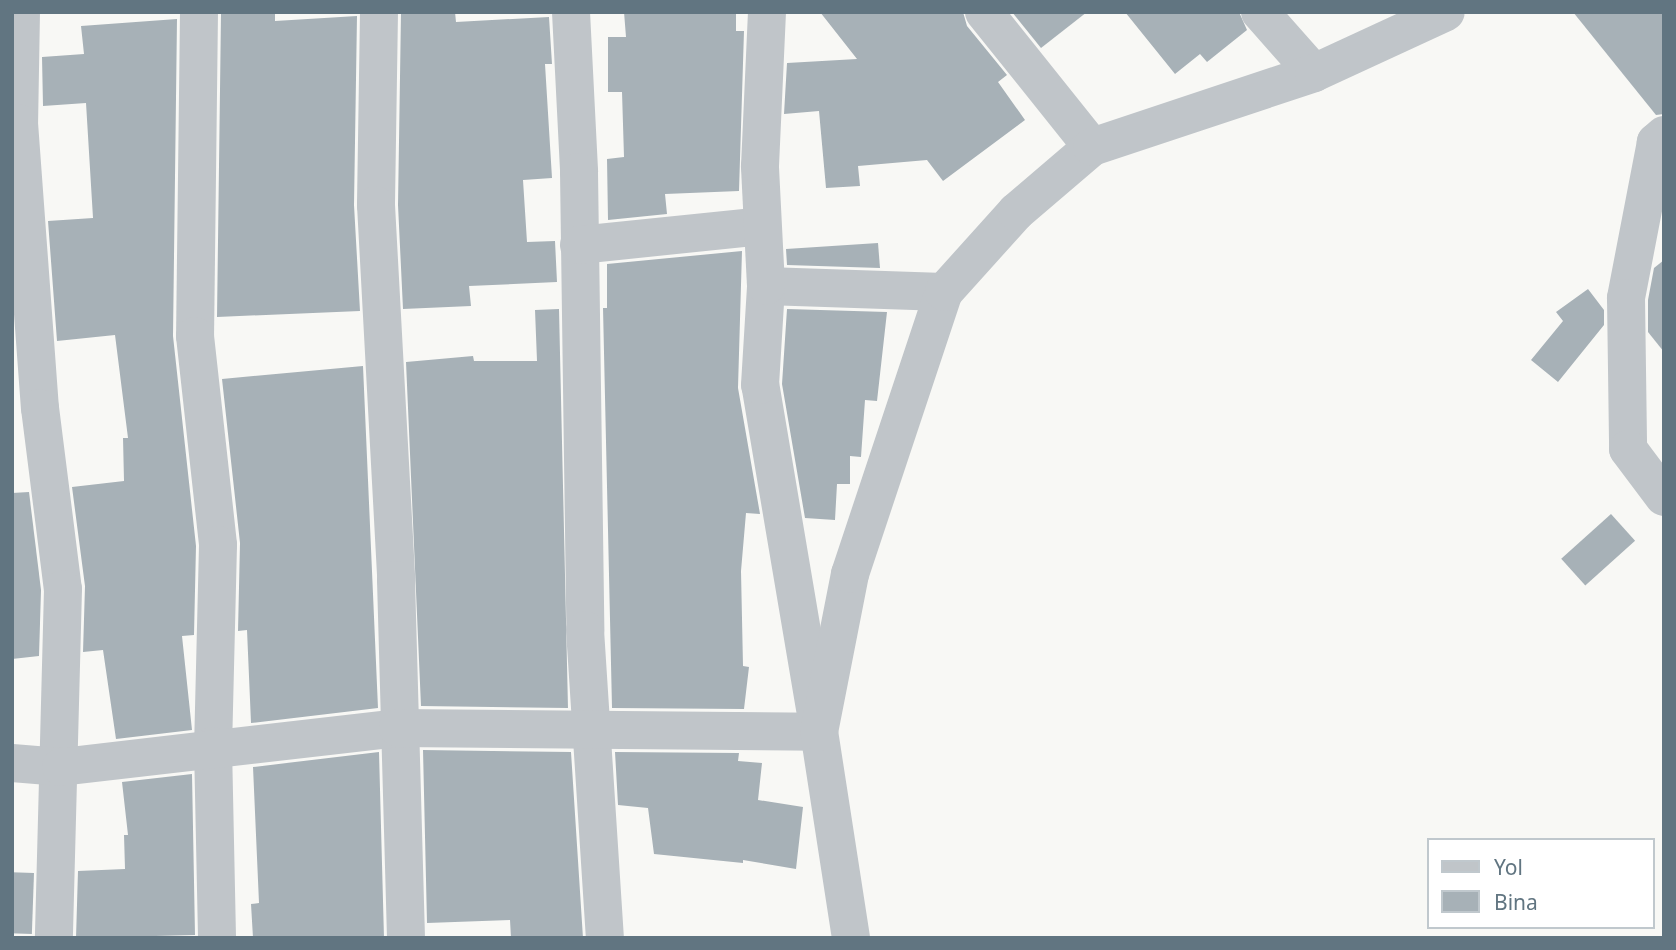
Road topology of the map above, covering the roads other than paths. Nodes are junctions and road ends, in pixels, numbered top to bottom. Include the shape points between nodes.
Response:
1 (21, 12) edge
2 (199, 12) edge
3 (379, 12) edge
4 (571, 12) edge
5 (767, 12) edge
6 (984, 12) edge
7 (1260, 12) edge
8 (1446, 12) edge
9 (1314, 73) junction
10 (1664, 135) edge
11 (1093, 147) junction
12 (762, 226) junction
13 (579, 245) junction
14 (766, 286) junction
15 (944, 292) junction
16 (1664, 497) edge
17 (398, 728) junction
18 (595, 729) junction
19 (819, 732) junction
20 (214, 746) junction
21 (12, 763) edge
22 (61, 767) junction
23 (54, 938) edge
24 (217, 938) edge
25 (406, 938) edge
26 (606, 938) edge
27 (851, 938) edge

1 - 22 street via 19,123 40,408 63,589
2 - 20 street via 195,336 218,545
3 - 17 street via 376,205 396,580
4 - 13 street
5 - 12 street
6 - 11 street
7 - 9 street
8 - 9 street
9 - 11 street
10 - 16 street via 1656,142 1626,298 1628,449
11 - 15 street via 1016,212
12 - 13 street
12 - 14 street
13 - 18 street via 585,630
14 - 15 street
14 - 19 street via 760,385
15 - 19 street via 850,574
17 - 18 street
17 - 20 street
17 - 25 street
18 - 19 street
18 - 26 street
19 - 27 street
20 - 22 street
20 - 24 street
21 - 22 street
22 - 23 street

